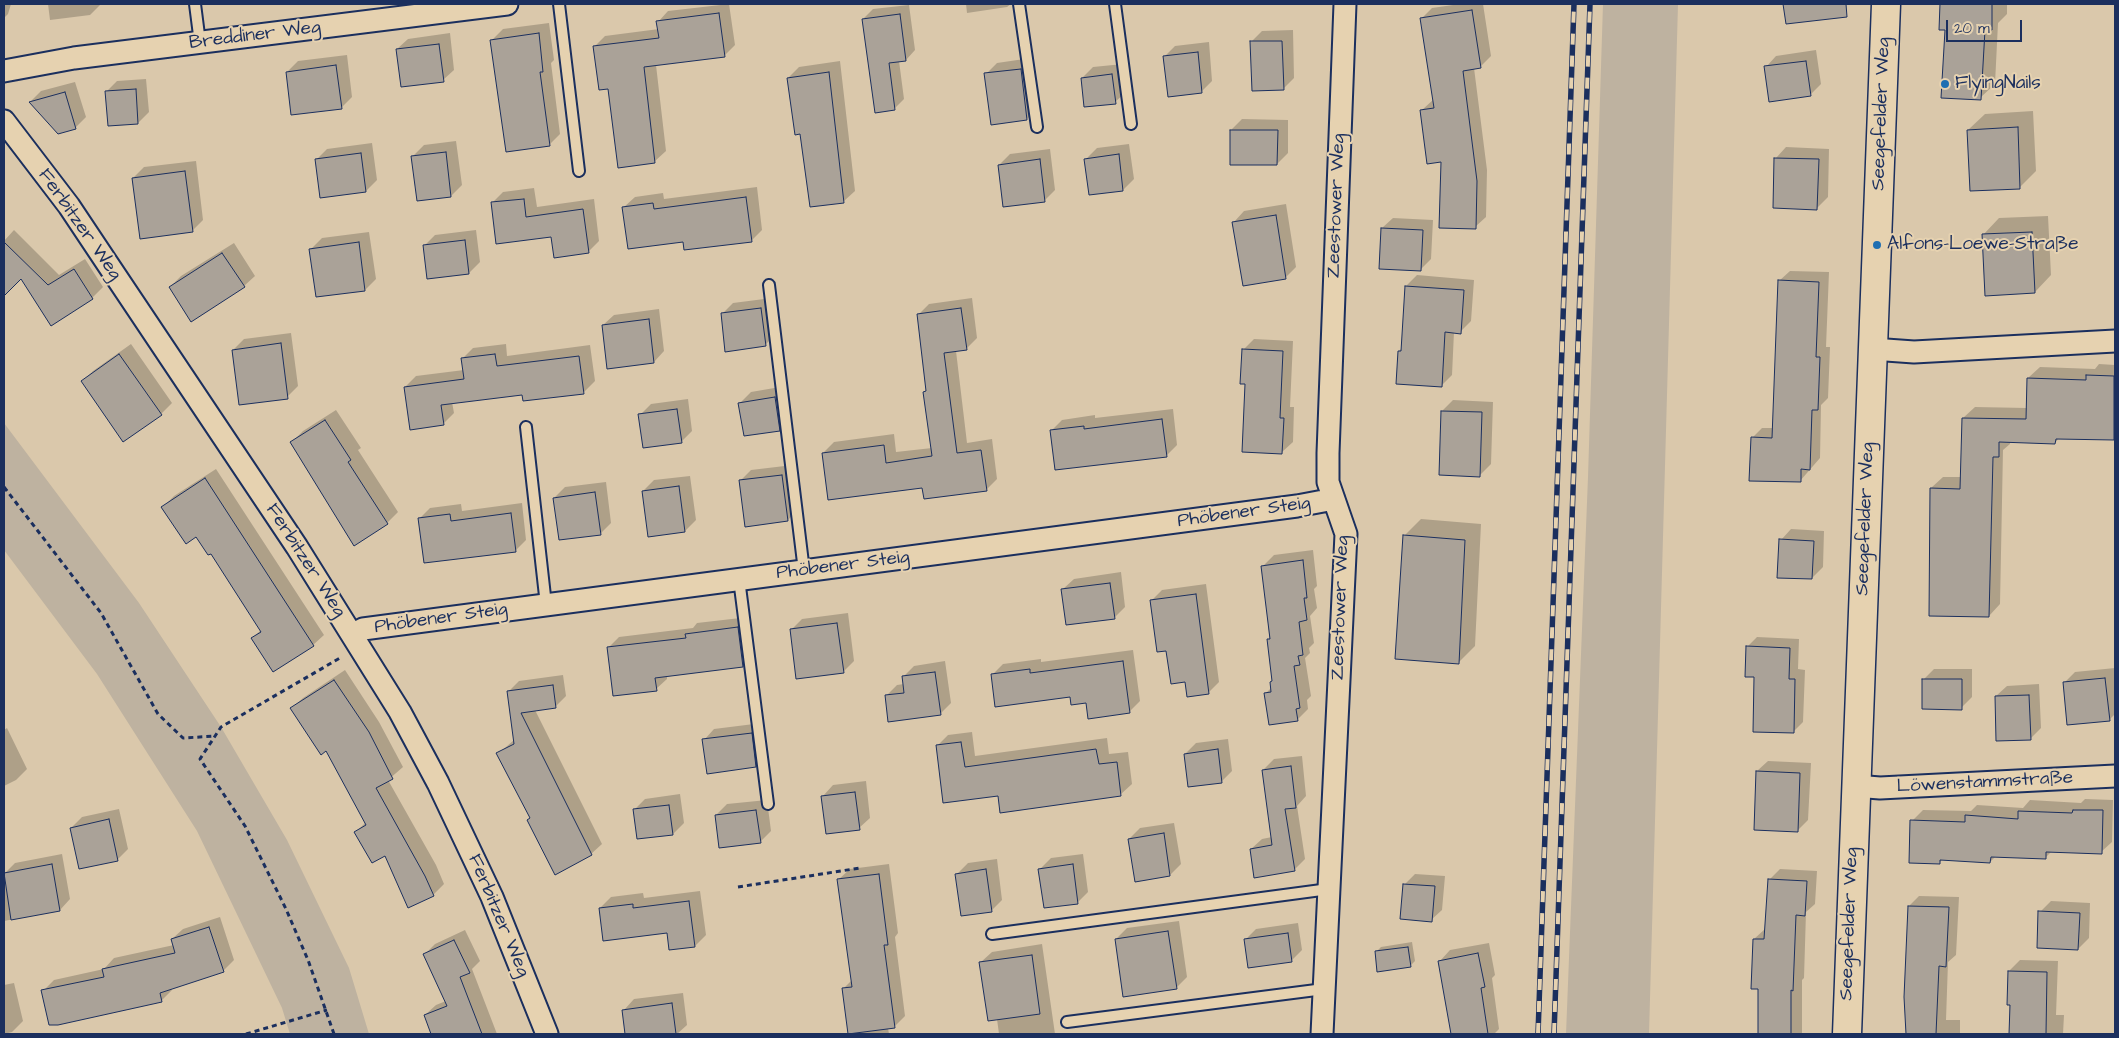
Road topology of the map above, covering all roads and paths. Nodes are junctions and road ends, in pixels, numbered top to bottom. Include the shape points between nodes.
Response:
1 (195, 4) edge
2 (507, 4) edge
3 (559, 4) edge
4 (1019, 4) edge
5 (1115, 4) edge
6 (1345, 4) edge
7 (1886, 4) edge
8 (200, 43) junction
9 (4, 71) edge
10 (4, 121) edge
11 (1131, 124) dead end
12 (1037, 127) dead end
13 (579, 170) dead end
14 (769, 285) dead end
15 (2115, 341) edge
16 (1872, 349) junction
17 (526, 427) dead end
18 (4, 487) edge
19 (1334, 499) junction
20 (804, 571) junction
21 (739, 579) junction
22 (546, 604) junction
23 (356, 641) junction
24 (216, 736) junction
25 (2115, 776) edge
26 (1855, 786) junction
27 (768, 804) dead end
28 (860, 868) dead end
29 (738, 887) dead end
30 (1329, 889) junction
31 (992, 934) dead end
32 (1324, 988) junction
33 (327, 1010) junction
34 (1067, 1022) dead end
35 (246, 1034) edge
36 (334, 1034) edge
37 (547, 1034) edge
38 (1322, 1034) edge
39 (1847, 1034) edge

1 - 8 lane
2 - 8 street, Breddiner Weg
3 - 13 lane
4 - 12 lane
5 - 11 lane
6 - 19 street, Zeestower Weg via 1328,454 1328,482
7 - 16 street, Seegefelder Weg
8 - 9 street, Breddiner Weg via 74,58
10 - 23 street, Ferbitzer Weg via 69,206 297,547
14 - 20 lane
15 - 16 street via 1914,352
16 - 26 street, Seegefelder Weg
17 - 22 lane
18 - 24 path via 101,613 158,714 183,738
19 - 20 street, Phöbener Steig
19 - 30 street, Zeestower Weg via 1346,534
20 - 21 street, Phöbener Steig
21 - 22 street, Phöbener Steig
21 - 27 lane
22 - 23 street, Phöbener Steig via 363,629
23 - 24 path via 221,727
23 - 37 street, Ferbitzer Weg via 400,712 438,783 492,896
24 - 33 path via 200,759 245,826 286,909
25 - 26 street, Löwenstammstraße via 1880,788
26 - 39 street, Seegefelder Weg
28 - 29 path
30 - 31 lane
30 - 32 street, Zeestower Weg
32 - 34 lane
32 - 38 street, Zeestower Weg
33 - 35 path
33 - 36 path

